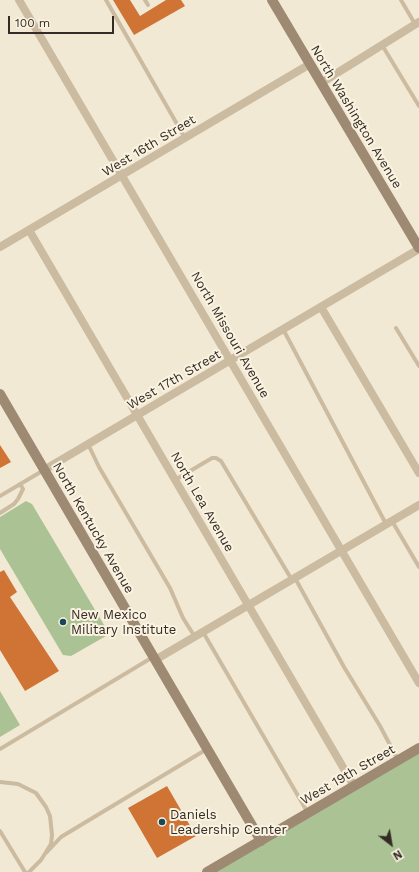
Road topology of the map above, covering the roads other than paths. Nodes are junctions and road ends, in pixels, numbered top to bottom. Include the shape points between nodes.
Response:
1 (19, 0) edge
2 (106, 0) edge
3 (145, 0) edge
4 (272, 0) edge
5 (401, 0) edge
6 (148, 5) dead end
7 (417, 23) edge
8 (382, 45) junction
9 (310, 64) junction
10 (321, 83) junction
11 (419, 106) edge
12 (186, 138) junction
13 (122, 175) junction
14 (29, 230) junction
15 (0, 247) edge
16 (419, 249) edge
17 (321, 307) junction
18 (396, 328) dead end
19 (283, 330) junction
20 (231, 360) junction
21 (419, 366) edge
22 (0, 394) edge
23 (137, 415) junction
24 (88, 444) junction
25 (44, 470) junction
26 (419, 473) edge
27 (175, 480) junction
28 (20, 484) junction
29 (0, 496) edge
30 (419, 505) edge
31 (0, 513) edge
32 (389, 523) junction
33 (342, 550) junction
34 (419, 567) edge
35 (293, 579) junction
36 (248, 605) junction
37 (203, 632) junction
38 (195, 637) junction
39 (154, 659) junction
40 (419, 683) edge
41 (419, 748) edge
42 (0, 749) edge
43 (207, 749) junction
44 (398, 760) junction
45 (0, 782) edge
46 (354, 786) junction
47 (308, 813) junction
48 (0, 831) edge
49 (52, 835) junction
50 (61, 836) junction
51 (261, 841) junction
52 (46, 853) junction
53 (25, 872) edge
54 (29, 872) edge
55 (207, 872) edge

1 - 13 street, North Missouri Avenue
2 - 12 lane
3 - 6 lane
4 - 9 street, North Washington Avenue
5 - 7 lane
7 - 8 street
8 - 10 street
8 - 11 lane
9 - 10 street, North Washington Avenue
9 - 12 street, West 16th Street
10 - 16 street, North Washington Avenue
12 - 13 street, West 16th Street
13 - 14 street, West 16th Street
13 - 20 street, North Missouri Avenue
14 - 15 street, West 16th Street
14 - 23 street, North Lea Avenue
16 - 17 street, West 17th Street
17 - 19 street, West 17th Street
17 - 26 street
18 - 21 lane
19 - 20 street, West 17th Street
19 - 32 lane
20 - 23 street, West 17th Street
20 - 33 street, North Missouri Avenue
22 - 25 street, North Kentucky Avenue
23 - 24 street, West 17th Street
23 - 27 street, North Lea Avenue
24 - 25 street, West 17th Street
24 - 38 lane
25 - 28 lane
25 - 39 street, North Kentucky Avenue
27 - 35 lane via 212,458 221,461
27 - 36 street, North Lea Avenue
28 - 29 lane
28 - 31 lane via 23,489 18,499
30 - 32 street
32 - 33 street
32 - 34 lane
33 - 35 street
33 - 40 street, North Missouri Avenue
35 - 36 street
35 - 44 lane
36 - 37 street
36 - 46 street, North Lea Avenue
37 - 38 street
37 - 47 lane
38 - 39 street
39 - 42 lane
39 - 43 street, North Kentucky Avenue
41 - 44 street, West 19th Street
43 - 50 lane
43 - 51 street, North Kentucky Avenue
44 - 46 street, West 19th Street
45 - 49 lane via 18,784 36,793 50,816
46 - 47 street, West 19th Street
47 - 51 street, West 19th Street
48 - 53 lane
49 - 50 lane
49 - 52 lane
50 - 52 lane
51 - 55 street, West 19th Street
52 - 54 lane

